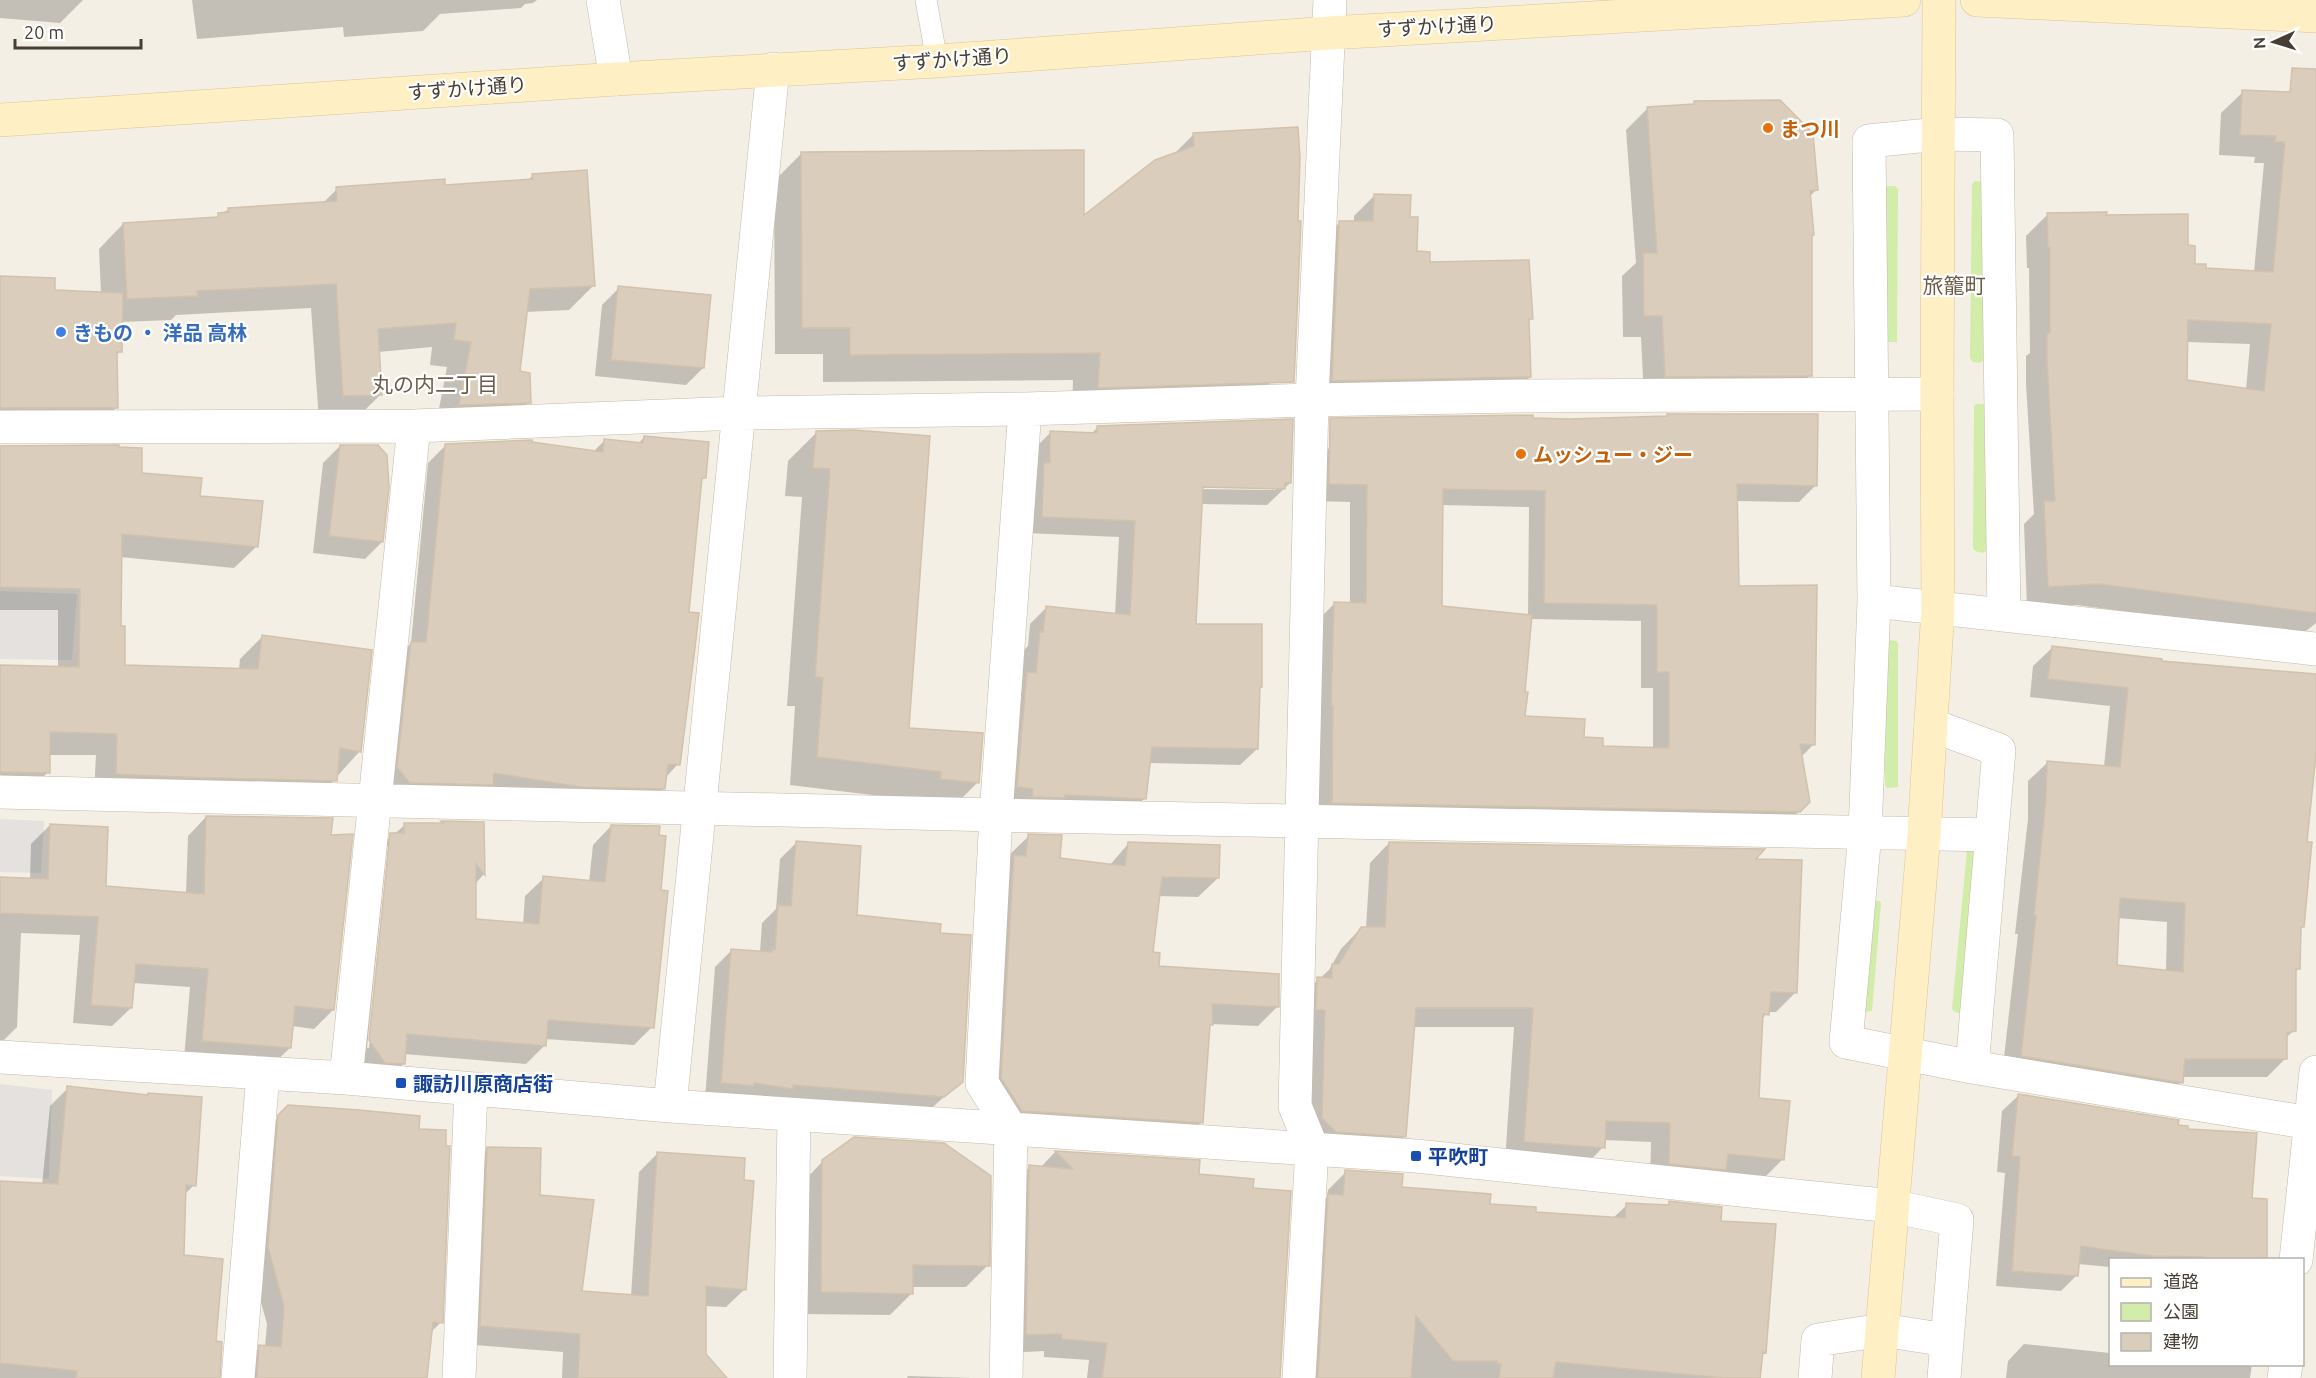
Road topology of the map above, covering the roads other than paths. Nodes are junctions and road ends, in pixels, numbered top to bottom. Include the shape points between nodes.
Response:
1 (603, 0) edge
2 (926, 0) edge
3 (1330, 0) edge
4 (1904, 0) edge
5 (1940, 0) edge
6 (1977, 0) edge
7 (2316, 16) edge
8 (1329, 33) junction
9 (937, 61) junction
10 (773, 69) junction
11 (616, 79) junction
12 (0, 120) edge
13 (1939, 134) junction
14 (1870, 394) junction
15 (1936, 394) junction
16 (1312, 400) junction
17 (1025, 409) junction
18 (739, 413) junction
19 (414, 426) junction
20 (0, 427) edge
21 (1874, 601) junction
22 (1938, 608) junction
23 (2004, 615) junction
24 (2316, 649) edge
25 (1931, 725) junction
26 (0, 792) edge
27 (375, 800) junction
28 (699, 808) junction
29 (996, 815) junction
30 (1302, 822) junction
31 (1865, 833) junction
32 (1924, 834) junction
33 (1992, 835) junction
34 (1906, 1055) junction
35 (0, 1057) edge
36 (1972, 1067) junction
37 (2316, 1072) edge
38 (263, 1074) junction
39 (346, 1078) junction
40 (471, 1090) junction
41 (670, 1106) junction
42 (794, 1115) junction
43 (2313, 1123) edge
44 (1011, 1130) junction
45 (1312, 1148) junction
46 (1892, 1206) junction
47 (2296, 1258) edge
48 (1882, 1330) junction
49 (1947, 1340) junction
50 (238, 1378) edge
51 (459, 1378) edge
52 (790, 1378) edge
53 (1006, 1378) edge
54 (1299, 1378) edge
55 (1815, 1378) edge
56 (1878, 1378) edge
57 (1944, 1378) edge

1 - 11 street
2 - 9 lane
3 - 8 street
4 - 8 street, すずかけ通り
5 - 13 street
6 - 7 street
8 - 9 street, すずかけ通り
8 - 16 street
9 - 10 street, すずかけ通り
10 - 11 street, すずかけ通り
10 - 18 street
11 - 12 street, すずかけ通り
13 - 14 street via 1869,141
13 - 15 street
13 - 23 street via 1997,135
14 - 15 street
14 - 16 street
14 - 21 street
15 - 22 street
16 - 17 street
16 - 30 street
17 - 18 street
17 - 29 street
18 - 19 street
18 - 28 street
19 - 20 street
19 - 27 street
21 - 22 street
21 - 31 street
22 - 23 street
22 - 25 street
23 - 24 street
25 - 32 street
25 - 33 street via 1999,750
26 - 27 street
27 - 28 street
27 - 39 street
28 - 29 street
28 - 41 street
29 - 30 street
29 - 44 street via 982,1083
30 - 31 street
30 - 45 street via 1295,1106
31 - 32 street
31 - 34 street via 1846,1042
32 - 33 street
32 - 34 street
33 - 36 street
34 - 36 street
34 - 46 street
35 - 38 street
36 - 43 street
37 - 43 street
38 - 39 street
38 - 50 street
39 - 40 street
40 - 41 street
40 - 51 street
41 - 42 street
42 - 44 street
42 - 52 street
43 - 47 street
44 - 45 street
44 - 53 street
45 - 46 street
45 - 54 street
46 - 48 street
46 - 49 street via 1957,1220
48 - 49 street
48 - 55 street via 1818,1340
48 - 56 street
49 - 57 street

